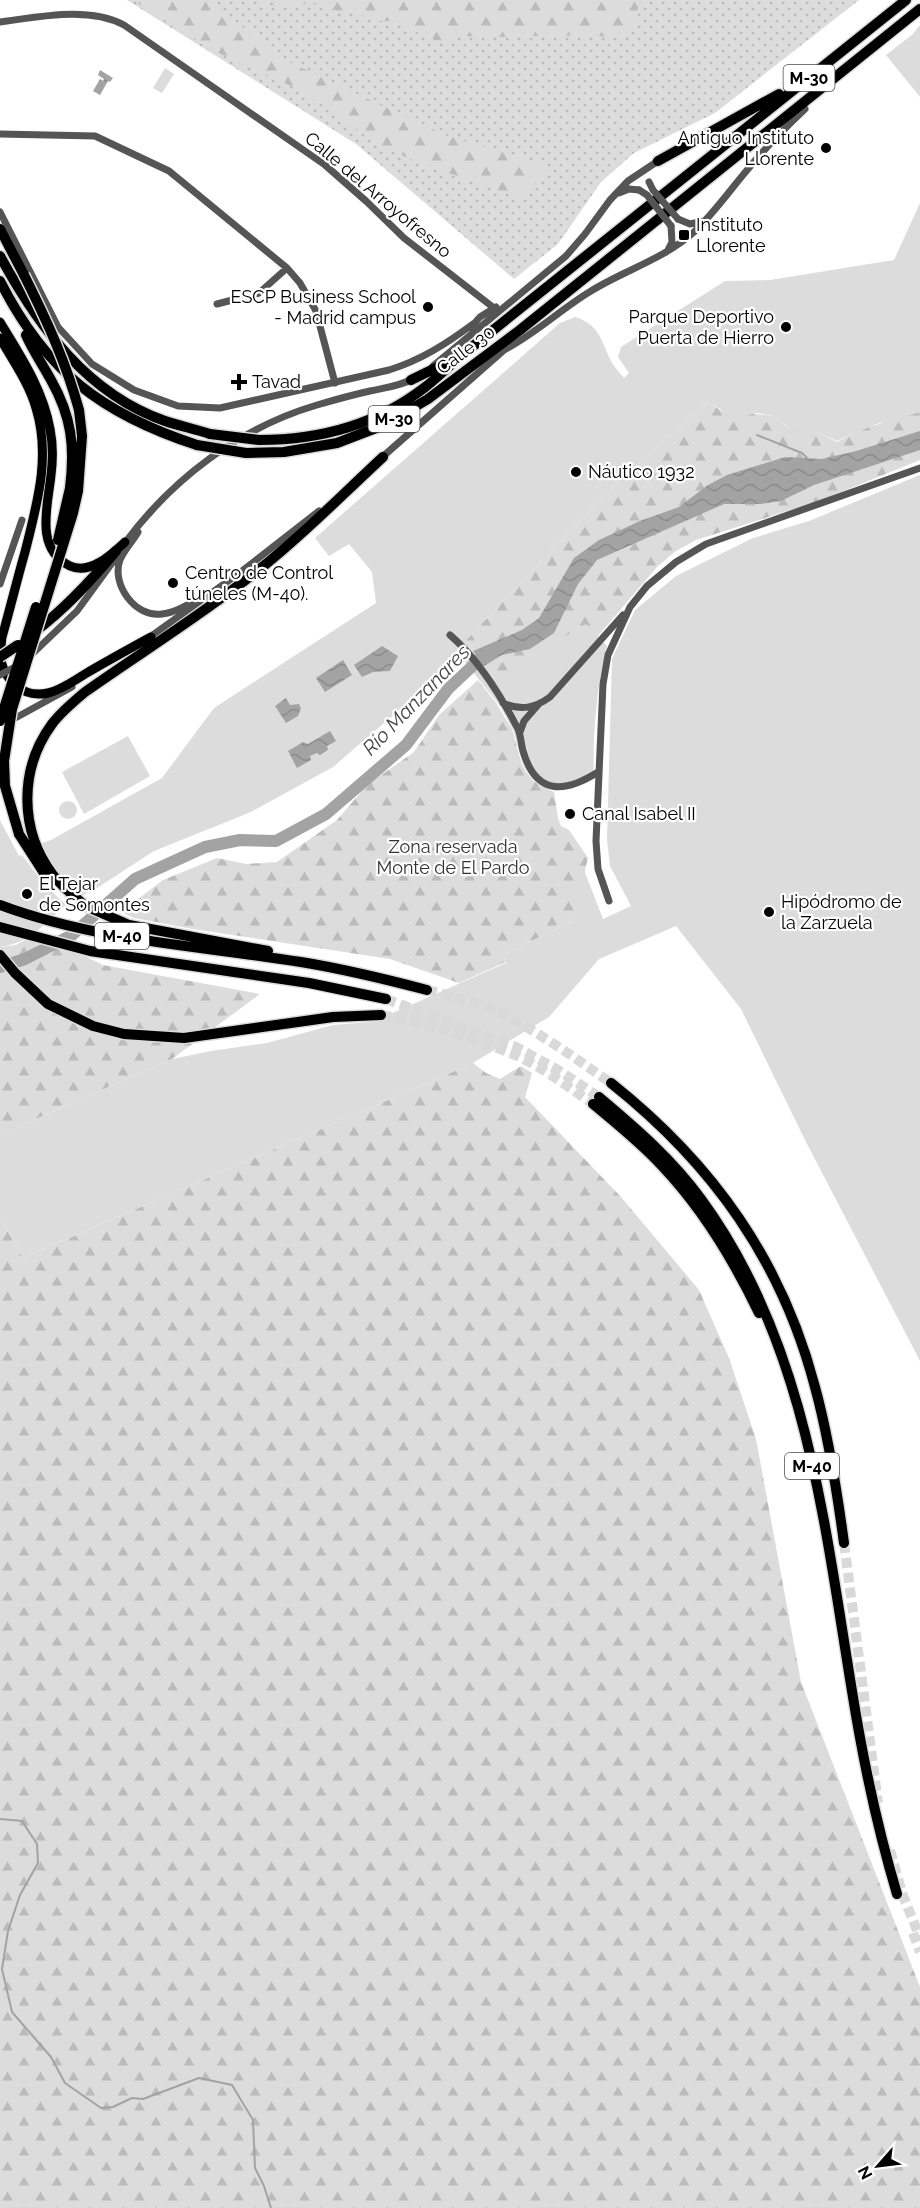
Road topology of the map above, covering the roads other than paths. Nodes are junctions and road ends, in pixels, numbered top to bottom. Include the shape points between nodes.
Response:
1 (906, 0) edge
2 (920, 9) edge
3 (0, 22) edge
4 (848, 47) junction
5 (822, 88) junction
6 (805, 109) joint
7 (0, 134) edge
8 (658, 161) junction
9 (610, 200) junction
10 (0, 212) edge
11 (705, 220) junction
12 (0, 229) edge
13 (0, 256) edge
14 (662, 256) junction
15 (287, 268) junction
16 (0, 281) edge
17 (479, 298) junction
18 (507, 303) junction
19 (217, 304) dead end
20 (494, 308) junction
21 (486, 312) junction
22 (18, 316) junction
23 (0, 322) edge
24 (473, 324) junction
25 (520, 330) junction
26 (0, 338) edge
27 (504, 350) junction
28 (4, 355) edge
29 (462, 355) junction
30 (445, 357) junction
31 (411, 380) junction
32 (335, 382) junction
33 (383, 456) junction
34 (920, 468) edge
35 (74, 489) junction
36 (147, 517) junction
37 (22, 520) dead end
38 (125, 542) junction
39 (116, 551) junction
40 (24, 552) junction
41 (0, 584) edge
42 (218, 589) junction
43 (630, 607) junction
44 (0, 620) edge
45 (450, 635) dead end
46 (150, 637) junction
47 (0, 655) edge
48 (0, 675) edge
49 (504, 703) junction
50 (538, 705) junction
51 (0, 721) edge
52 (0, 726) edge
53 (520, 732) junction
54 (598, 772) junction
55 (609, 901) dead end
56 (0, 905) edge
57 (86, 907) junction
58 (0, 927) edge
59 (247, 951) junction
60 (0, 955) edge
61 (427, 990) tunnel mouth
62 (386, 999) tunnel mouth
63 (381, 1015) tunnel mouth
64 (611, 1083) tunnel mouth
65 (596, 1100) tunnel mouth
66 (844, 1543) tunnel mouth
67 (897, 1894) dead end

1 - 4 highway, Calle 30 / M-30
2 - 5 highway, Calle 30 / M-30
3 - 17 street, Calle del Arroyofresno via 78,15 112,19 325,165 404,238
4 - 8 highway via 824,59 773,99
4 - 29 highway, Calle 30 / M-30
5 - 6 highway
5 - 25 highway, Calle 30 / M-30
6 - 11 street via 773,140
7 - 15 street via 95,136 170,171
8 - 9 street
8 - 11 street, bridge via 650,171 653,190 678,219 690,224
9 - 14 street, bridge via 629,189 647,195 673,234
9 - 18 street via 566,256
10 - 32 street via 58,327 92,364 134,390 178,406 220,408
11 - 14 street
12 - 35 highway, bridge via 70,375 82,436
13 - 29 highway, Calle 30 / M-30, bridge via 21,294 58,346 80,369 116,397 164,421 210,434 260,440 308,438 355,426 422,389
14 - 27 street via 608,281
15 - 19 street via 259,293
15 - 32 street via 316,310
16 - 22 highway, Calle 30 / M-30
17 - 20 street, Calle del Arroyofresno
17 - 21 street, Calle del Arroyofresno
18 - 20 street
18 - 30 street
20 - 21 street
21 - 24 street
22 - 25 highway, Calle 30 / M-30, bridge via 74,381 113,410 197,445 246,453 308,449 376,429 428,399
22 - 35 highway via 65,407 71,432
23 - 39 main road via 33,378 48,419 52,441 46,512 48,541 56,555 70,566 96,565
24 - 30 street
24 - 32 street via 408,363
25 - 27 highway
26 - 28 main road
27 - 33 street
28 - 40 main road via 33,399 43,442 42,485
29 - 31 highway
30 - 31 street
31 - 36 street via 291,414 249,434 185,477
33 - 42 street via 321,510
33 - 57 highway via 263,566 85,692 44,736 29,773 27,810 31,832 53,875
34 - 43 street via 706,544 647,586
35 - 51 highway, bridge
35 - 57 highway, bridge via 73,513 12,709 4,786 19,834 34,859 63,892
36 - 38 street
36 - 42 street via 120,560 118,575 130,601 150,614 160,615
37 - 41 street
38 - 39 main road
38 - 48 street, bridge via 77,611 43,645
39 - 47 highway, bridge via 69,604
40 - 44 main road
40 - 47 main road
42 - 46 street
43 - 50 street
43 - 54 street via 608,655
45 - 49 street via 464,647
46 - 47 main road via 47,693 30,692 10,681
46 - 52 street via 70,688
49 - 50 street via 521,709
49 - 53 street
50 - 53 street
53 - 54 street via 530,770 539,780 572,787
54 - 55 street via 598,869
56 - 59 highway, M-40 via 90,931
57 - 59 highway via 129,925
58 - 62 highway, M-40 via 90,951 309,983
59 - 61 highway via 292,955 302,962
60 - 63 highway via 48,1004 93,1026 124,1034 184,1038 333,1017
64 - 66 highway, M-40 via 646,1111 718,1187 775,1279 798,1331 815,1386
65 - 67 highway, M-40 via 639,1131 701,1198 756,1288 777,1336 790,1374 821,1507 871,1796

